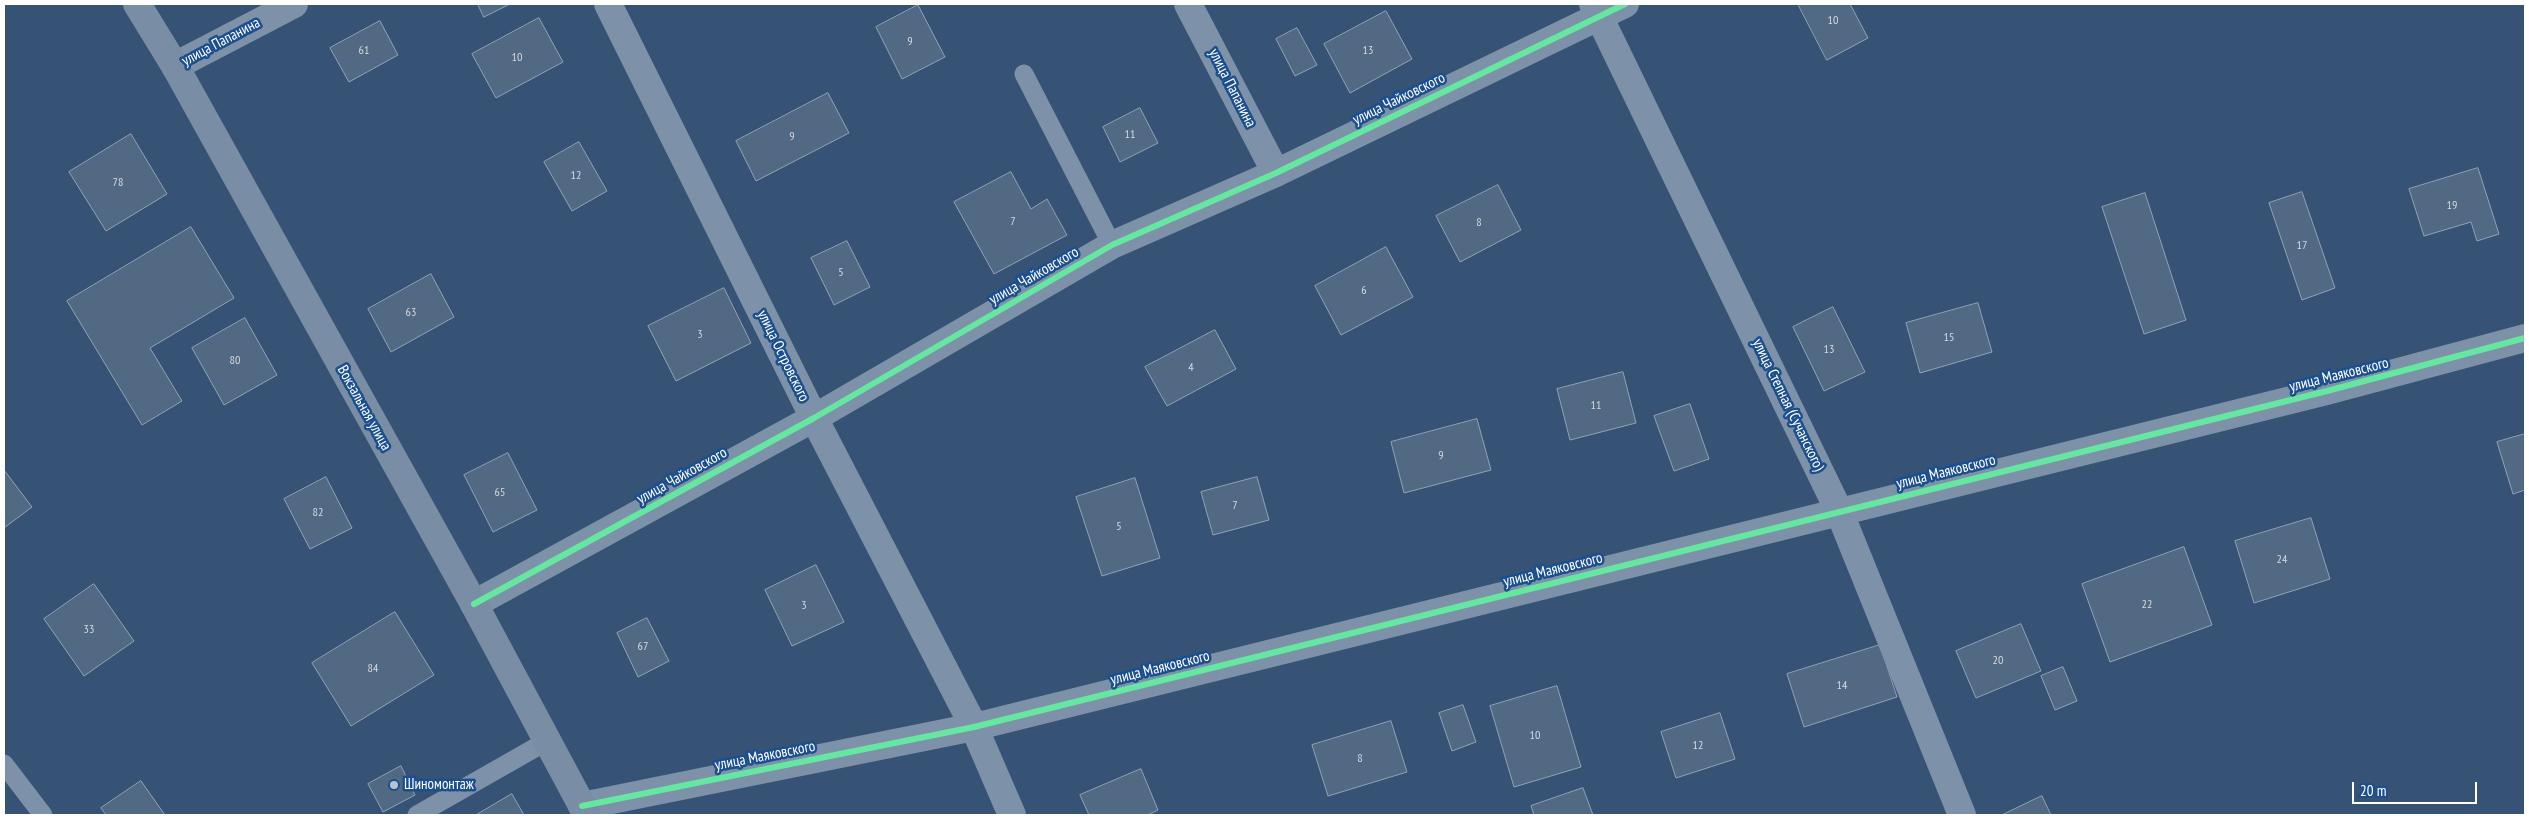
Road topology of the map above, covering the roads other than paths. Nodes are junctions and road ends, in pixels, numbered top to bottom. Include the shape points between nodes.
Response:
1 (137, 4) edge
2 (294, 4) edge
3 (608, 4) edge
4 (1188, 4) edge
5 (1624, 4) edge
6 (1596, 10) edge
7 (175, 66) junction
8 (1024, 74) dead end
9 (1276, 173) junction
10 (1112, 245) junction
11 (2525, 338) edge
12 (814, 418) junction
13 (1839, 511) junction
14 (474, 604) junction
15 (974, 727) junction
16 (547, 741) junction
17 (4, 764) edge
18 (584, 811) edge
19 (42, 815) edge
20 (417, 815) edge
21 (1012, 815) edge
22 (1962, 815) edge

1 - 7 main road, Вокзальная улица
2 - 7 street, улица Папанина
3 - 12 street, улица Островского
4 - 9 street, улица Папанина
5 - 6 street, улица Чайковского
6 - 9 street, улица Чайковского
6 - 13 street, улица Степная (Сучанского)
7 - 14 main road, Вокзальная улица
8 - 10 lane
9 - 10 street, улица Чайковского
10 - 12 street, улица Чайковского
11 - 13 street, улица Маяковского via 2327,391
12 - 14 street, улица Чайковского
12 - 15 street, улица Островского
13 - 15 street, улица Маяковского
13 - 22 street, улица Степная (Сучанского)
14 - 16 main road, Вокзальная улица
15 - 18 street, улица Маяковского
15 - 21 street, улица Островского
16 - 18 main road, Вокзальная улица
16 - 20 lane
17 - 19 lane

